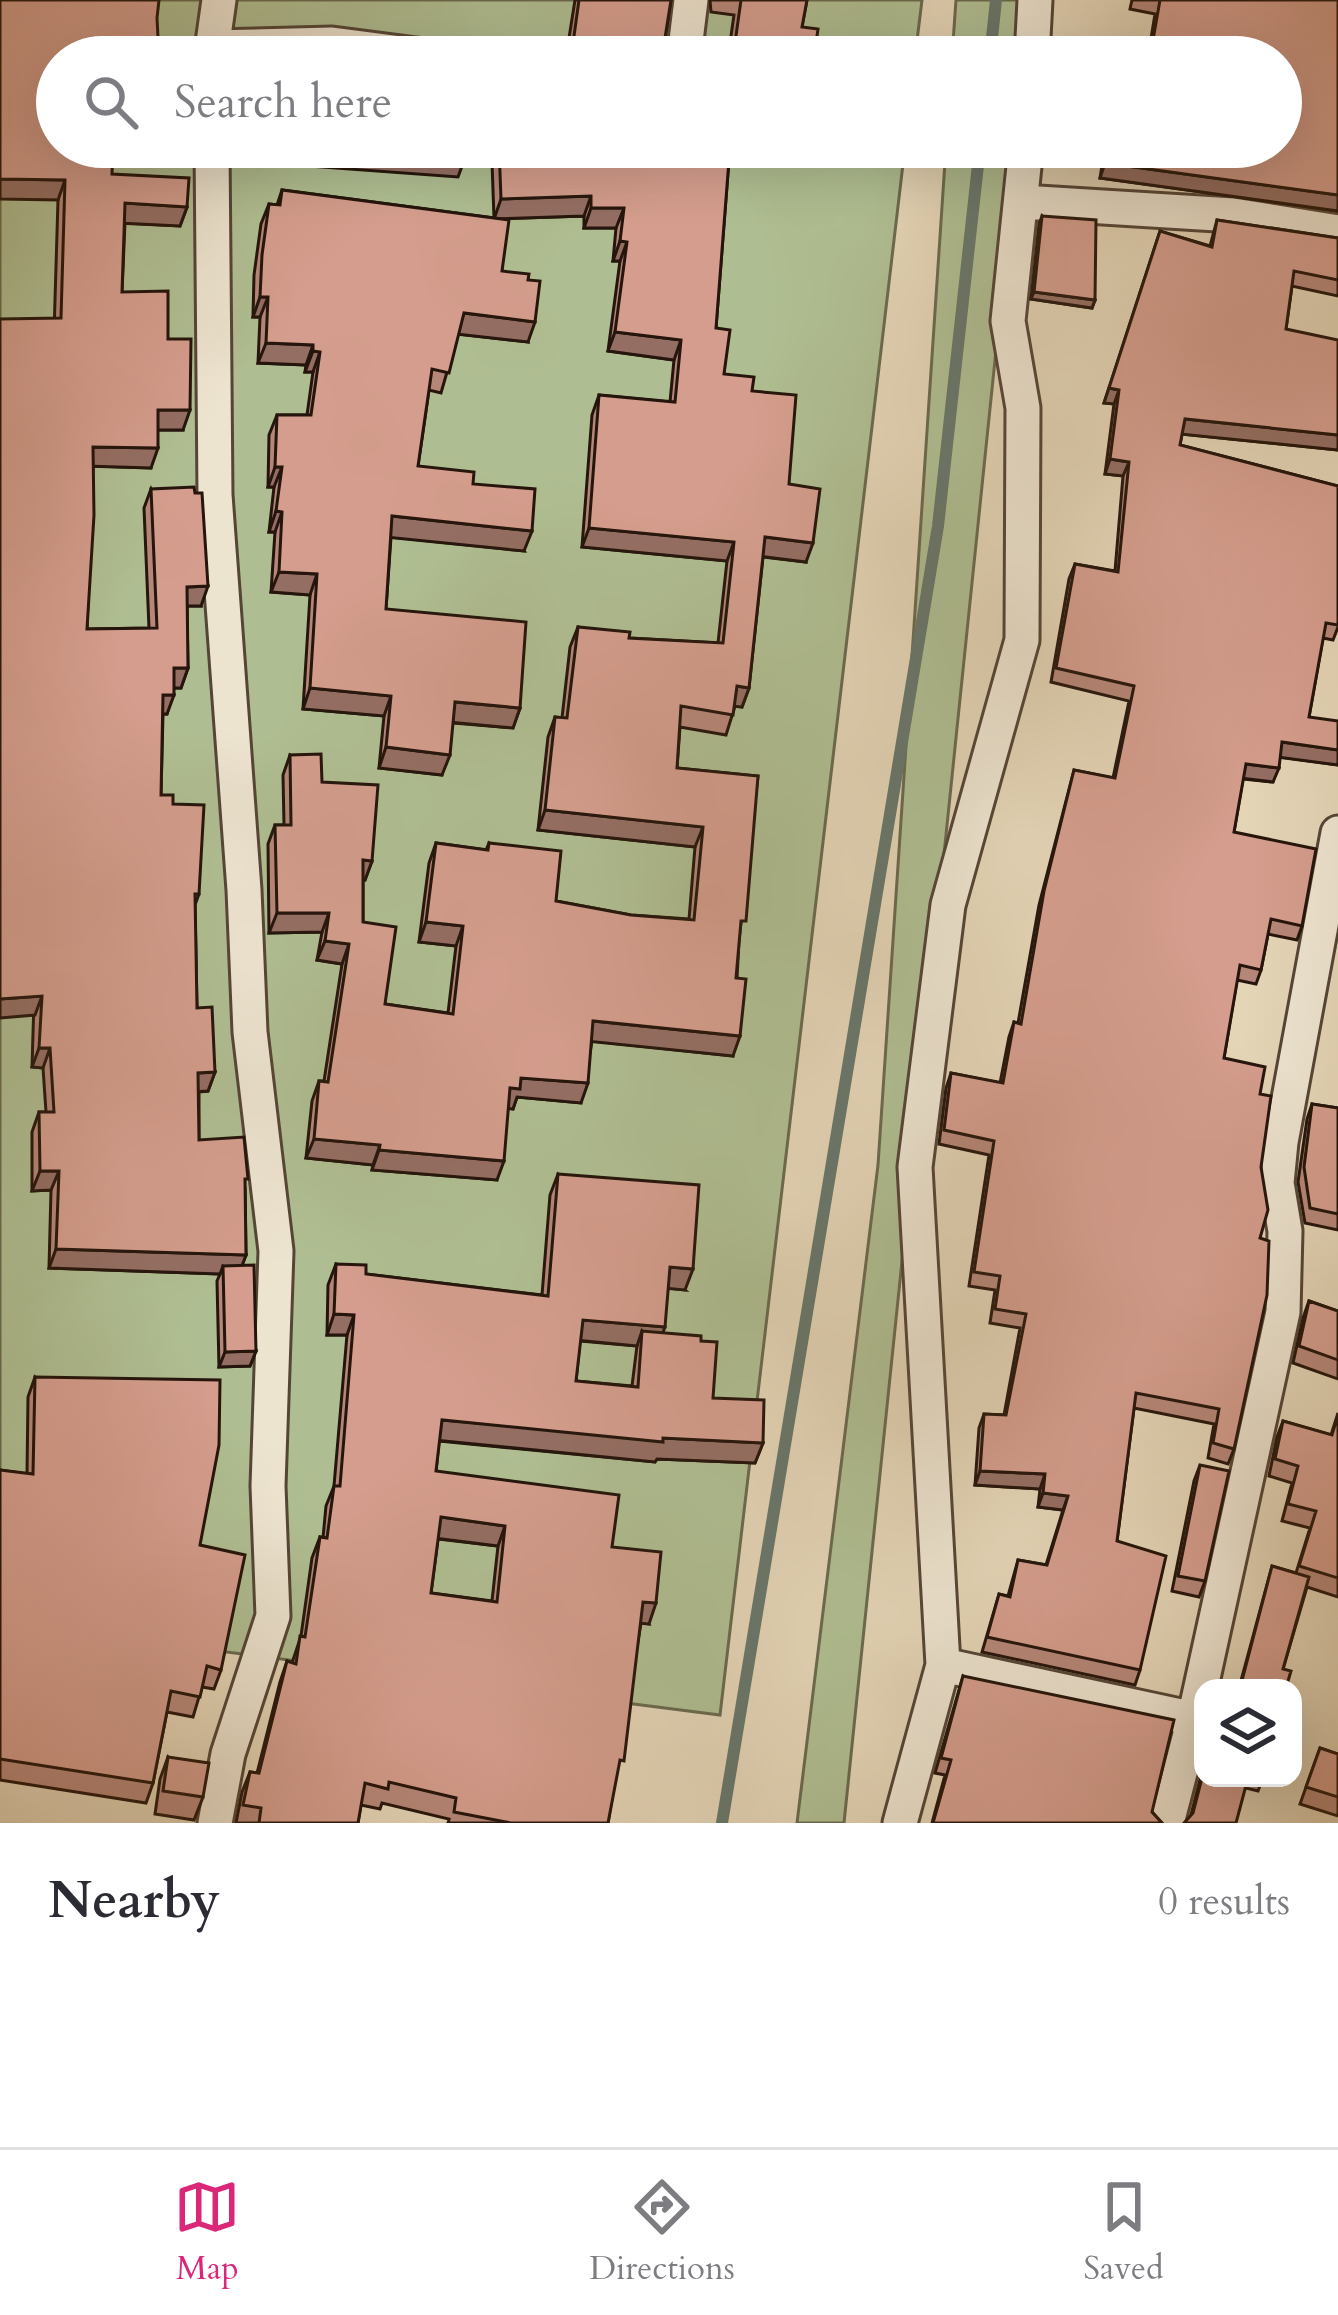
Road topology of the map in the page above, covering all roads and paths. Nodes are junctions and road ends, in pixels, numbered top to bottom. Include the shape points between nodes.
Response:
1 (219, 0) edge
2 (691, 0) edge
3 (1035, 0) edge
4 (214, 36) edge
5 (687, 36) edge
6 (1033, 36) edge
7 (212, 168) edge
8 (1024, 168) edge
9 (1022, 202) junction
10 (1338, 232) edge
11 (1338, 833) edge
12 (943, 1665) junction
13 (1203, 1679) edge
14 (1194, 1719) joint
15 (215, 1823) edge
16 (900, 1823) edge
17 (1166, 1823) edge

1 - 4 street
2 - 5 street
3 - 6 street
7 - 15 street via 215,495 250,1032 276,1251 268,1486 274,1616 228,1754
8 - 9 street
9 - 10 street via 1233,215
9 - 12 street via 1008,321 1023,408 1022,640 948,905 915,1167
11 - 13 street via 1281,1142 1283,1312
12 - 14 street
12 - 16 street
14 - 17 street

